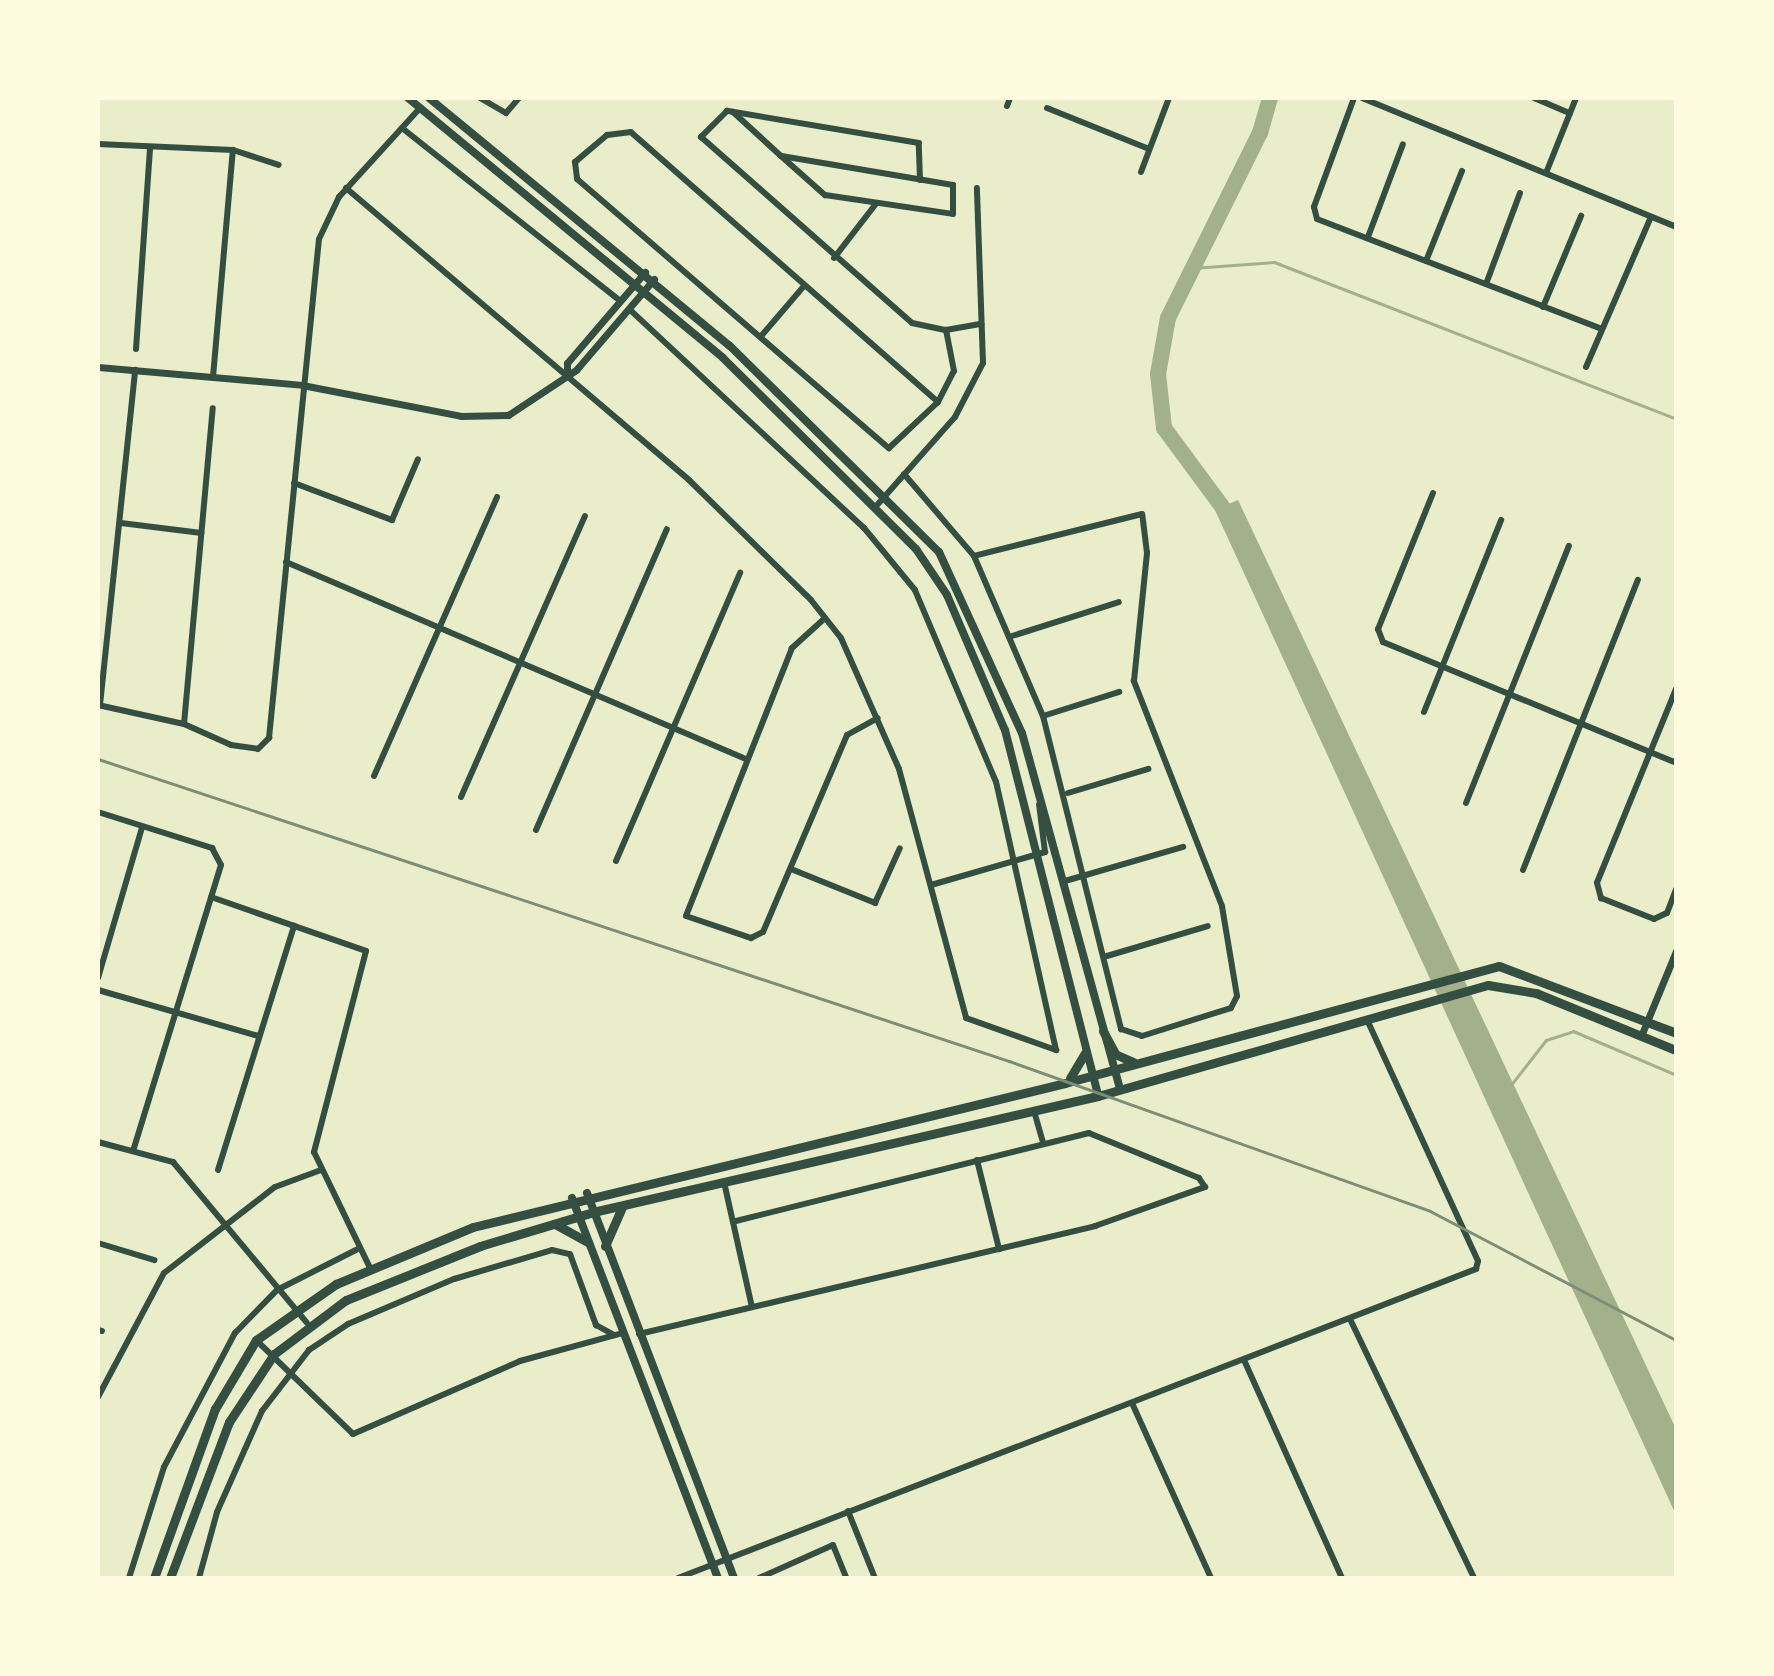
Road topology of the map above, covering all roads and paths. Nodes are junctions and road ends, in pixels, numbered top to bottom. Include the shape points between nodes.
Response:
1 (408, 98) edge
2 (480, 98) edge
3 (519, 98) edge
4 (1169, 98) edge
5 (1354, 98) edge
6 (1362, 98) edge
7 (1534, 98) edge
8 (1576, 98) edge
9 (430, 99) edge
10 (420, 108) junction
11 (1047, 108) dead end
12 (733, 112) junction
13 (1570, 113) junction
14 (402, 128) junction
15 (98, 144) edge
16 (1403, 144) dead end
17 (150, 147) junction
18 (1149, 149) junction
19 (233, 150) junction
20 (781, 156) junction
21 (279, 165) dead end
22 (1462, 171) dead end
23 (1141, 172) dead end
24 (1546, 173) junction
25 (920, 180) junction
26 (346, 188) junction
27 (977, 188) dead end
28 (1520, 193) dead end
29 (875, 205) junction
30 (1581, 216) dead end
31 (1651, 217) junction
32 (1676, 227) edge
33 (1368, 237) junction
34 (834, 258) junction
35 (1426, 261) junction
36 (645, 272) junction
37 (654, 279) junction
38 (1486, 284) junction
39 (635, 285) junction
40 (804, 286) junction
41 (643, 292) junction
42 (620, 301) junction
43 (1543, 307) junction
44 (629, 309) junction
45 (981, 324) junction
46 (1600, 328) junction
47 (946, 330) junction
48 (762, 335) junction
49 (136, 349) dead end
50 (98, 367) edge
51 (1586, 367) dead end
52 (135, 370) junction
53 (567, 372) junction
54 (213, 377) junction
55 (302, 385) junction
56 (938, 402) junction
57 (213, 408) dead end
58 (418, 459) dead end
59 (904, 474) junction
60 (294, 483) junction
61 (1433, 493) dead end
62 (887, 494) junction
63 (497, 497) dead end
64 (878, 504) junction
65 (585, 516) dead end
66 (1501, 520) dead end
67 (121, 523) junction
68 (667, 529) dead end
69 (201, 533) junction
70 (1569, 546) dead end
71 (974, 556) junction
72 (286, 562) junction
73 (740, 573) dead end
74 (1638, 580) dead end
75 (1119, 602) dead end
76 (825, 618) junction
77 (440, 626) junction
78 (1012, 636) junction
79 (521, 661) junction
80 (1444, 667) junction
81 (1676, 689) edge
82 (1119, 692) dead end
83 (1511, 693) junction
84 (597, 694) junction
85 (99, 705) edge
86 (1424, 712) dead end
87 (1043, 716) junction
88 (878, 718) junction
89 (1578, 723) junction
90 (184, 724) junction
91 (675, 729) junction
92 (1650, 752) junction
93 (745, 759) junction
94 (1676, 763) edge
95 (1148, 769) dead end
96 (374, 776) dead end
97 (1039, 793) junction
98 (1068, 793) junction
99 (461, 797) dead end
100 (1466, 803) dead end
101 (98, 812) edge
102 (142, 828) junction
103 (536, 830) dead end
104 (1183, 847) dead end
105 (900, 848) dead end
106 (1041, 855) junction
107 (616, 861) dead end
108 (1019, 861) junction
109 (791, 869) junction
110 (1523, 870) dead end
111 (1089, 877) junction
112 (1065, 881) junction
113 (931, 885) junction
114 (1676, 890) edge
115 (211, 897) junction
116 (294, 926) junction
117 (1208, 926) dead end
118 (1676, 951) edge
119 (1107, 956) junction
120 (98, 978) edge
121 (98, 990) edge
122 (178, 1013) junction
123 (1367, 1020) junction
124 (1647, 1021) junction
125 (1103, 1031) junction
126 (1676, 1033) edge
127 (258, 1036) junction
128 (1641, 1036) junction
129 (1676, 1050) edge
130 (1085, 1053) junction
131 (1133, 1062) junction
132 (1113, 1068) junction
133 (1092, 1074) junction
134 (1065, 1083) junction
135 (1120, 1090) junction
136 (1098, 1096) junction
137 (1034, 1111) junction
138 (98, 1142) edge
139 (1043, 1142) junction
140 (133, 1151) junction
141 (977, 1160) junction
142 (218, 1170) dead end
143 (321, 1170) junction
144 (724, 1182) junction
145 (587, 1193) junction
146 (572, 1198) junction
147 (625, 1204) junction
148 (593, 1212) junction
149 (578, 1217) junction
150 (733, 1222) junction
151 (222, 1223) junction
152 (552, 1223) junction
153 (588, 1242) junction
154 (98, 1243) edge
155 (605, 1246) junction
156 (999, 1249) junction
157 (356, 1250) junction
158 (154, 1260) dead end
159 (370, 1268) junction
160 (277, 1290) junction
161 (752, 1307) junction
162 (293, 1309) junction
163 (1350, 1319) junction
164 (307, 1323) junction
165 (596, 1325) junction
166 (618, 1334) junction
167 (639, 1334) junction
168 (256, 1340) junction
169 (585, 1343) junction
170 (274, 1354) junction
171 (1244, 1360) junction
172 (290, 1369) junction
173 (98, 1397) edge
174 (1132, 1403) junction
175 (848, 1511) junction
176 (726, 1558) junction
177 (713, 1563) junction
178 (758, 1576) edge
179 (1210, 1576) edge
180 (129, 1578) edge
181 (154, 1578) edge
182 (170, 1578) edge
183 (199, 1578) edge
184 (678, 1578) edge
185 (718, 1578) edge
186 (734, 1578) edge
187 (846, 1578) edge
188 (875, 1578) edge
189 (1197, 1578) edge
190 (1342, 1578) edge
191 (1474, 1578) edge

1 - 10 main road
2 - 3 street via 506,113
4 - 18 street
5 - 33 street via 1313,214
6 - 24 street
7 - 13 street
8 - 13 street
9 - 36 main road
10 - 14 street
10 - 39 main road
11 - 18 street
12 - 20 street
12 - 25 street via 919,143
12 - 34 street via 720,114 702,141
13 - 24 street
14 - 26 street
14 - 42 street
15 - 17 street
16 - 33 street
17 - 19 street
17 - 49 street
18 - 23 street
19 - 21 street
19 - 54 street
20 - 25 street
20 - 29 street via 825,195
22 - 35 street
24 - 31 street
25 - 29 street via 956,188 950,217
26 - 53 street
26 - 55 street via 324,217 319,239
27 - 45 street
28 - 38 street
29 - 34 street
30 - 43 street
31 - 32 street
31 - 46 street
33 - 35 street
34 - 47 street via 912,323
35 - 38 street
36 - 37 main road
36 - 39 street
37 - 41 street
37 - 62 main road
38 - 43 street
39 - 41 main road
39 - 42 street
40 - 48 street
40 - 48 street via 631,132 585,147 575,162 577,179
40 - 56 street
41 - 44 street
41 - 64 main road
42 - 53 street
43 - 46 street
44 - 53 street
44 - 108 street via 864,528 915,590 971,712
45 - 47 street
45 - 59 street via 983,363 970,395
46 - 51 street
47 - 56 street via 954,371
48 - 56 street via 889,448
50 - 52 street
52 - 54 street
52 - 67 street
53 - 55 street via 525,408 484,417
53 - 76 street via 777,563
54 - 55 street
55 - 60 street
57 - 69 street
58 - 60 street via 392,520
59 - 62 street
59 - 71 street
60 - 72 street
61 - 80 street via 1378,636
62 - 64 street
62 - 97 main road via 957,581
63 - 77 street
64 - 106 main road via 947,595 1005,730
65 - 79 street
66 - 80 street
67 - 69 street
67 - 85 street
68 - 84 street
69 - 90 street
70 - 83 street
71 - 78 street
71 - 119 street via 1134,511 1145,530 1134,681 1222,906 1236,1005 1142,1036 1121,1029
72 - 77 street
72 - 90 street via 269,738 258,749 231,745
73 - 91 street
74 - 89 street
75 - 78 street
76 - 88 street
76 - 93 street via 792,648
77 - 79 street
77 - 96 street
78 - 87 street
79 - 84 street
79 - 99 street
80 - 83 street
80 - 86 street
81 - 92 street
82 - 87 street
83 - 89 street
83 - 100 street
84 - 91 street
84 - 103 street
85 - 90 street
87 - 98 street
88 - 109 street via 847,735
88 - 113 street
89 - 92 street
89 - 110 street
91 - 93 street
91 - 107 street
92 - 94 street
92 - 114 street via 1597,893 1662,918
93 - 109 street via 684,908 688,917 758,936
95 - 98 street
97 - 106 street via 1047,848
97 - 112 main road
98 - 111 street
101 - 102 street
102 - 115 street via 212,848 221,865
102 - 120 street
104 - 111 street
105 - 109 street via 875,903
106 - 108 street
106 - 130 main road
108 - 113 street
108 - 113 street via 1056,1050 966,1018
111 - 112 street
111 - 119 street
112 - 125 main road
115 - 116 street
115 - 122 street
116 - 127 street
116 - 143 street via 368,956 322,1115 314,1152
117 - 119 street
118 - 124 street
121 - 122 street
122 - 127 street
122 - 140 street
123 - 128 main road via 1475,989 1513,985
123 - 135 main road
123 - 163 street via 1478,1261 1470,1273
124 - 126 main road
124 - 128 street
124 - 131 main road via 1511,967 1417,985
125 - 131 main road via 1112,1051
125 - 132 main road
127 - 142 street
128 - 129 main road
130 - 133 main road
130 - 134 main road
131 - 132 main road
132 - 133 main road
132 - 135 main road
133 - 134 main road
133 - 136 main road
134 - 145 main road
135 - 136 main road
136 - 137 main road
137 - 139 street
137 - 144 main road
138 - 140 street
139 - 141 street
139 - 156 street via 1089,1133 1199,1178 1205,1187
140 - 151 street via 173,1162
141 - 150 street
141 - 156 street
143 - 151 street via 275,1187
143 - 157 street
144 - 147 main road
144 - 150 street
145 - 146 main road
145 - 148 main road
146 - 149 main road
146 - 159 main road
147 - 148 main road
147 - 155 main road via 613,1215
148 - 149 main road
148 - 155 main road
149 - 152 main road
149 - 153 main road
150 - 161 street
151 - 160 street
151 - 173 street via 164,1273
152 - 153 main road
152 - 164 main road via 434,1263
153 - 166 main road
154 - 158 street
155 - 167 main road
156 - 161 street
157 - 159 street
157 - 160 street
159 - 162 main road
160 - 162 street
160 - 180 street via 235,1333 203,1383 164,1467
161 - 167 street
162 - 164 street
162 - 168 main road
163 - 171 street
163 - 191 street
164 - 170 main road
165 - 166 street
165 - 169 street
165 - 172 street via 581,1272 570,1254 552,1250 454,1279 348,1324
166 - 169 street
166 - 177 main road
167 - 176 main road
168 - 170 street
168 - 181 main road via 215,1409
169 - 172 street via 520,1361 360,1433 334,1420
170 - 172 street
170 - 182 main road via 229,1422
171 - 174 street
171 - 190 street
172 - 183 street via 244,1444
174 - 175 street
174 - 179 street
175 - 176 street
175 - 188 street
176 - 177 street
176 - 186 main road
177 - 184 street
177 - 185 main road
178 - 187 street via 833,1545
179 - 189 street

